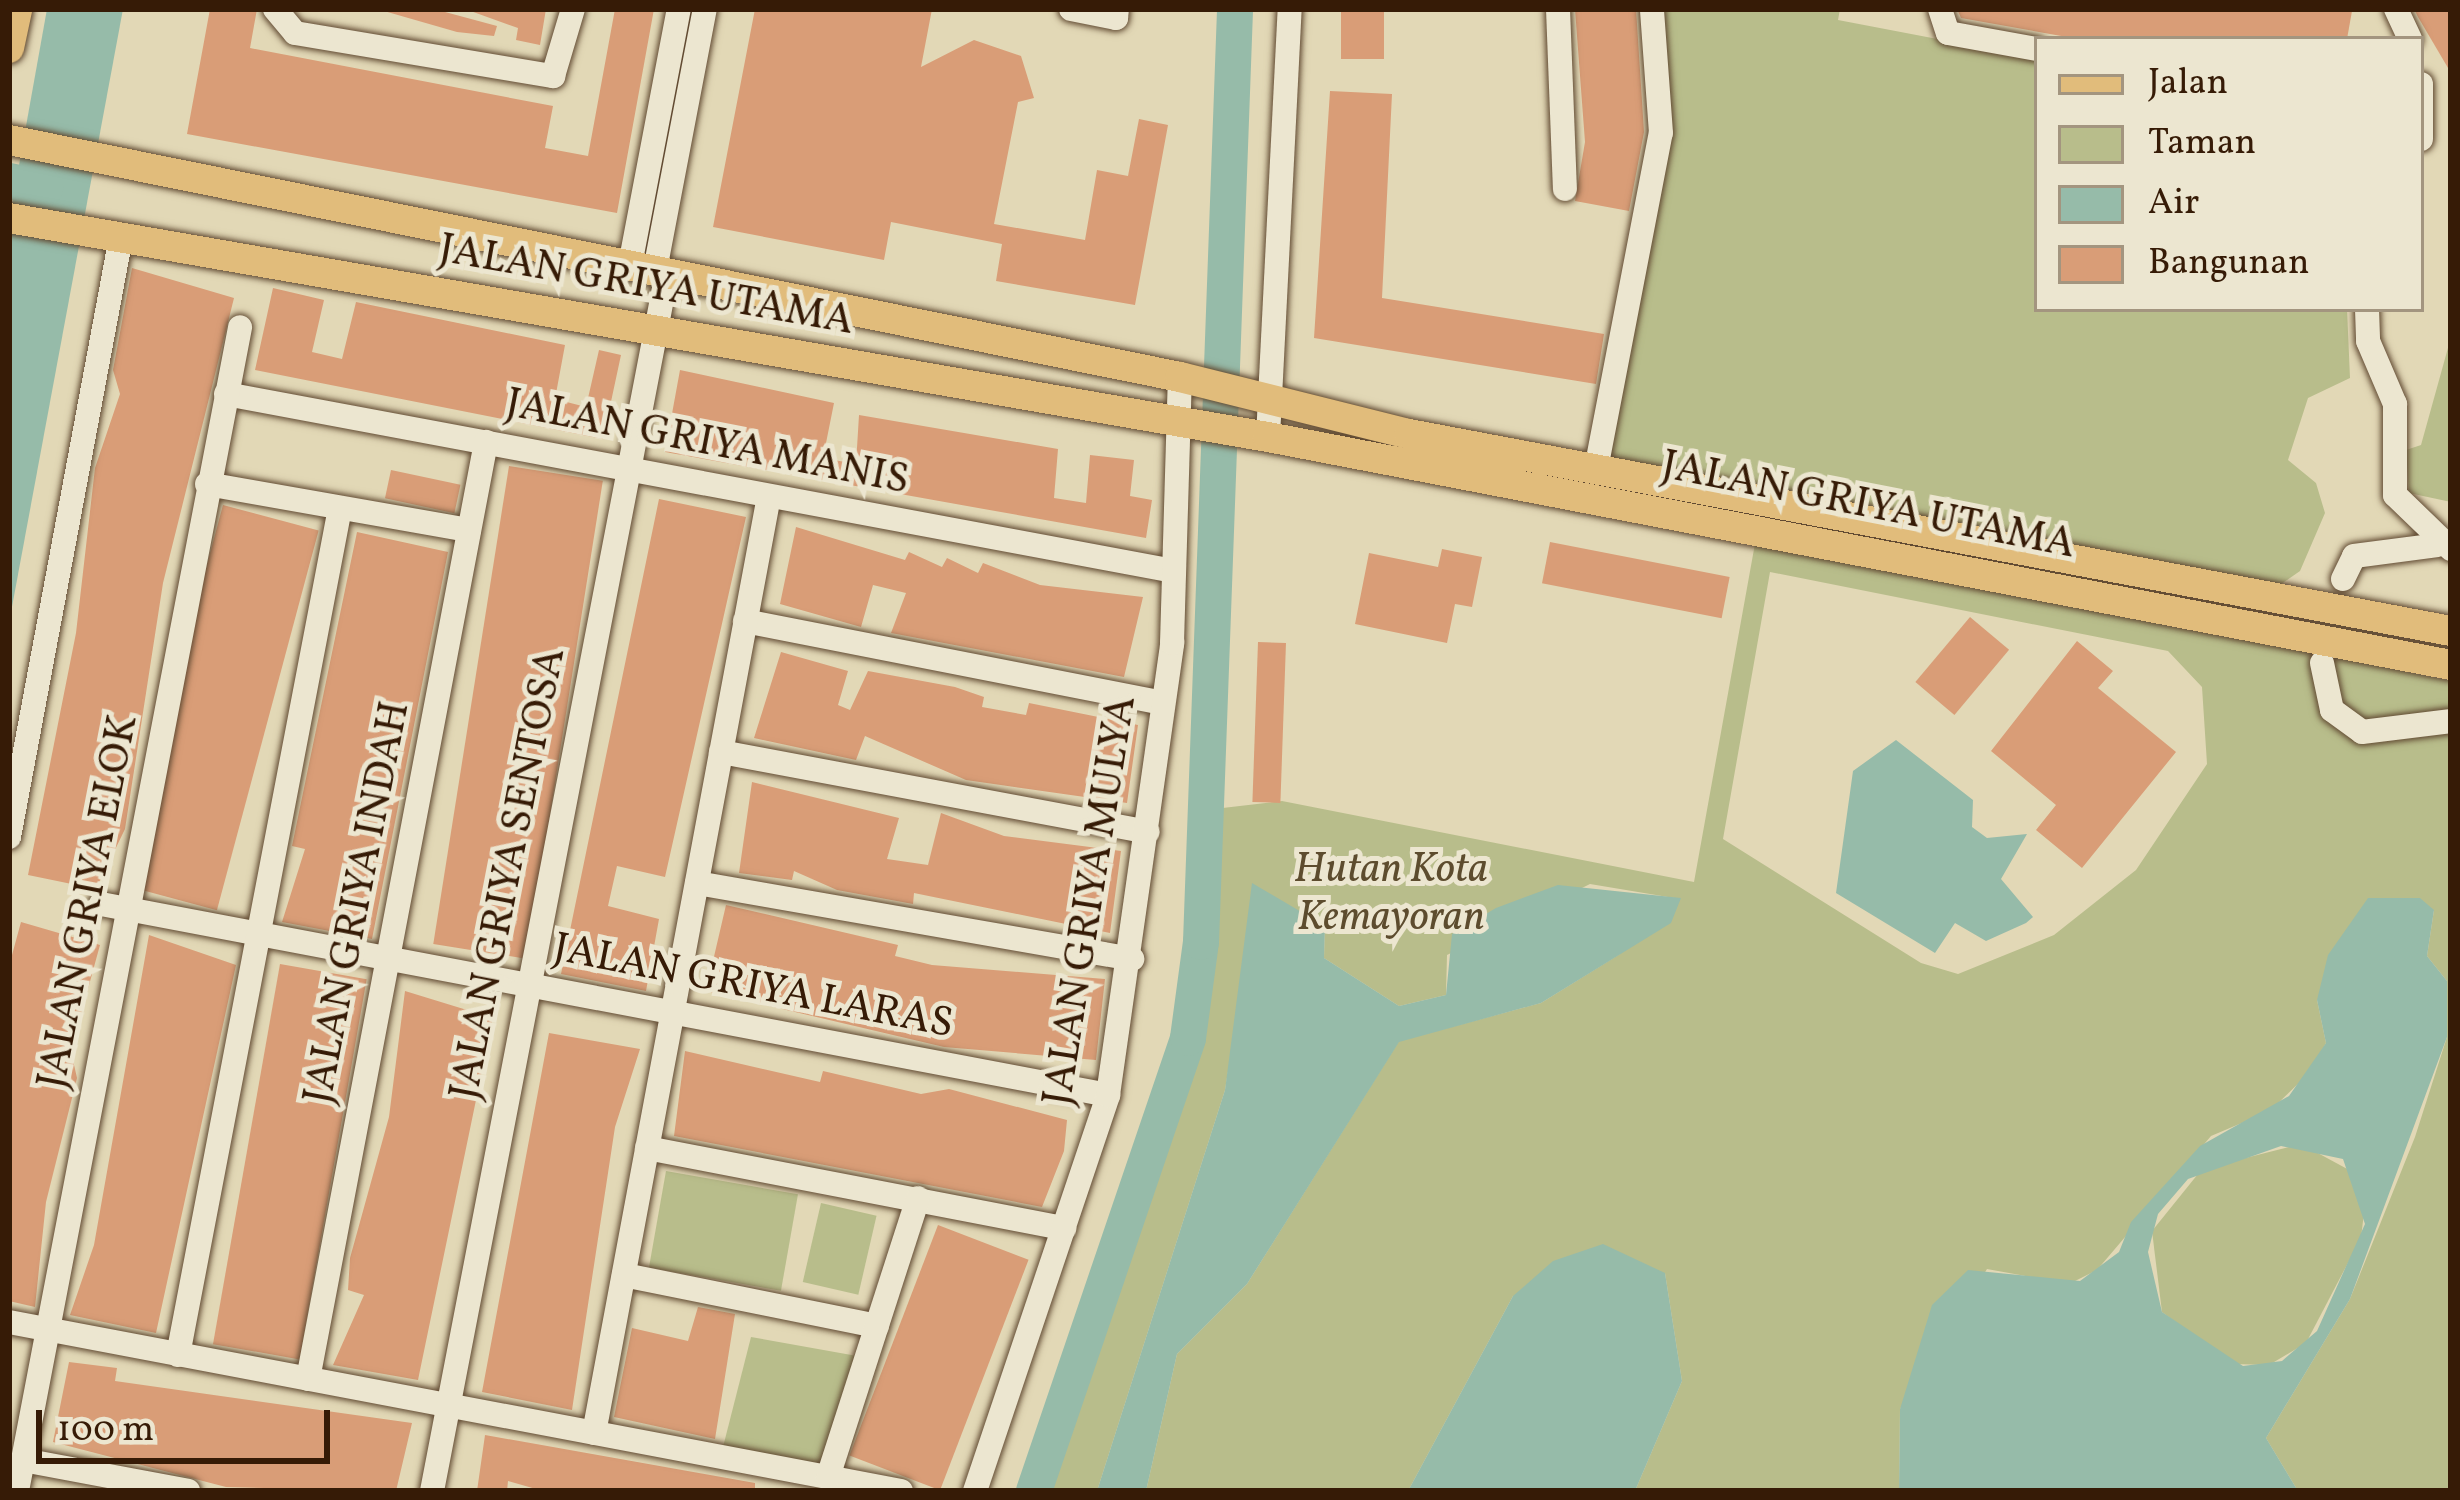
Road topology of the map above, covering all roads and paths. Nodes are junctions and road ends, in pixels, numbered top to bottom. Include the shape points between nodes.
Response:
1 (17, 9) edge
2 (275, 9) edge
3 (573, 9) edge
4 (679, 9) edge
5 (705, 9) edge
6 (1071, 9) edge
7 (1118, 9) edge
8 (1290, 9) edge
9 (1558, 9) edge
10 (1652, 9) edge
11 (1940, 9) edge
12 (9, 48) edge
13 (2034, 48) edge
14 (12, 140) edge
15 (1564, 188) dead end
16 (9, 218) edge
17 (110, 235) junction
18 (651, 269) junction
19 (2367, 312) edge
20 (240, 327) dead end
21 (655, 332) junction
22 (1188, 380) junction
23 (226, 394) junction
24 (1265, 403) junction
25 (1184, 424) junction
26 (1264, 437) junction
27 (486, 442) junction
28 (627, 469) junction
29 (1596, 469) junction
30 (207, 484) junction
31 (769, 496) junction
32 (340, 508) junction
33 (469, 530) junction
34 (2444, 547) edge
35 (1174, 571) junction
36 (2343, 579) dead end
37 (746, 621) junction
38 (2451, 631) edge
39 (2322, 663) dead end
40 (2451, 664) edge
41 (1162, 703) junction
42 (2451, 721) edge
43 (721, 752) junction
44 (1148, 832) junction
45 (9, 836) edge
46 (697, 883) junction
47 (101, 904) dead end
48 (129, 910) junction
49 (258, 934) junction
50 (388, 958) junction
51 (1132, 959) junction
52 (529, 986) junction
53 (673, 1013) junction
54 (1108, 1095) junction
55 (647, 1148) junction
56 (918, 1198) junction
57 (1064, 1228) junction
58 (624, 1275) junction
59 (9, 1322) edge
60 (877, 1326) junction
61 (48, 1330) junction
62 (178, 1354) junction
63 (308, 1379) junction
64 (448, 1406) junction
65 (595, 1433) junction
66 (23, 1460) junction
67 (828, 1477) junction
68 (17, 1491) edge
69 (188, 1491) edge
70 (432, 1491) edge
71 (901, 1491) edge
72 (975, 1491) edge

1 - 12 main road
2 - 3 street via 295,33 548,76 563,67
4 - 18 street, JALAN GRIYA UTAMA
5 - 18 street, JALAN GRIYA UTAMA
6 - 7 street via 1116,18
8 - 24 street
9 - 15 street
10 - 29 street via 1660,133
11 - 13 street via 1948,33
14 - 18 main road, JALAN GRIYA UTAMA
16 - 17 main road, JALAN GRIYA UTAMA
17 - 21 main road, JALAN GRIYA UTAMA
17 - 45 street
18 - 21 street, JALAN GRIYA SENTOSA
18 - 22 main road, JALAN GRIYA UTAMA
19 - 34 street via 2368,341 2395,404 2395,495
20 - 23 street, JALAN GRIYA ELOK
21 - 25 main road, JALAN GRIYA UTAMA
21 - 28 street, JALAN GRIYA SENTOSA
22 - 24 main road, JALAN GRIYA UTAMA
22 - 25 street, JALAN GRIYA MULYA
23 - 27 street, JALAN GRIYA MANIS
23 - 30 street, JALAN GRIYA ELOK
24 - 26 street
24 - 29 main road, JALAN GRIYA UTAMA
25 - 26 main road, JALAN GRIYA UTAMA
25 - 35 street, JALAN GRIYA MULYA
26 - 40 main road, JALAN GRIYA UTAMA
27 - 28 street, JALAN GRIYA MANIS
27 - 33 street, JALAN GRIYA INDAH
28 - 31 street, JALAN GRIYA MANIS
28 - 52 street, JALAN GRIYA SENTOSA
29 - 38 main road, JALAN GRIYA UTAMA
30 - 32 street
30 - 48 street, JALAN GRIYA ELOK
31 - 35 street, JALAN GRIYA MANIS
31 - 37 street
32 - 33 street
32 - 49 street
33 - 50 street, JALAN GRIYA INDAH
34 - 36 street via 2354,556
35 - 41 street, JALAN GRIYA MULYA
37 - 41 street
37 - 43 street
39 - 42 street via 2332,710 2362,732
41 - 44 street, JALAN GRIYA MULYA
43 - 44 street
43 - 46 street
44 - 51 street, JALAN GRIYA MULYA
46 - 51 street
46 - 53 street
47 - 48 street, JALAN GRIYA LARAS
48 - 49 street, JALAN GRIYA LARAS
48 - 61 street, JALAN GRIYA ELOK
49 - 50 street, JALAN GRIYA LARAS
49 - 62 street
50 - 52 street, JALAN GRIYA LARAS
50 - 63 street, JALAN GRIYA INDAH
51 - 54 street, JALAN GRIYA MULYA
52 - 53 street, JALAN GRIYA LARAS
52 - 64 street, JALAN GRIYA SENTOSA
53 - 54 street, JALAN GRIYA LARAS
53 - 55 street
54 - 57 street, JALAN GRIYA MULYA
55 - 56 street
55 - 58 street
56 - 57 street
56 - 60 street
57 - 72 street, JALAN GRIYA MULYA
58 - 60 street
58 - 65 street
59 - 61 street
60 - 67 street
61 - 62 street
61 - 66 street, JALAN GRIYA ELOK
62 - 63 street
63 - 64 street
64 - 65 street
64 - 70 street, JALAN GRIYA SENTOSA
65 - 67 street
66 - 68 street, JALAN GRIYA ELOK
66 - 69 street
67 - 71 street

